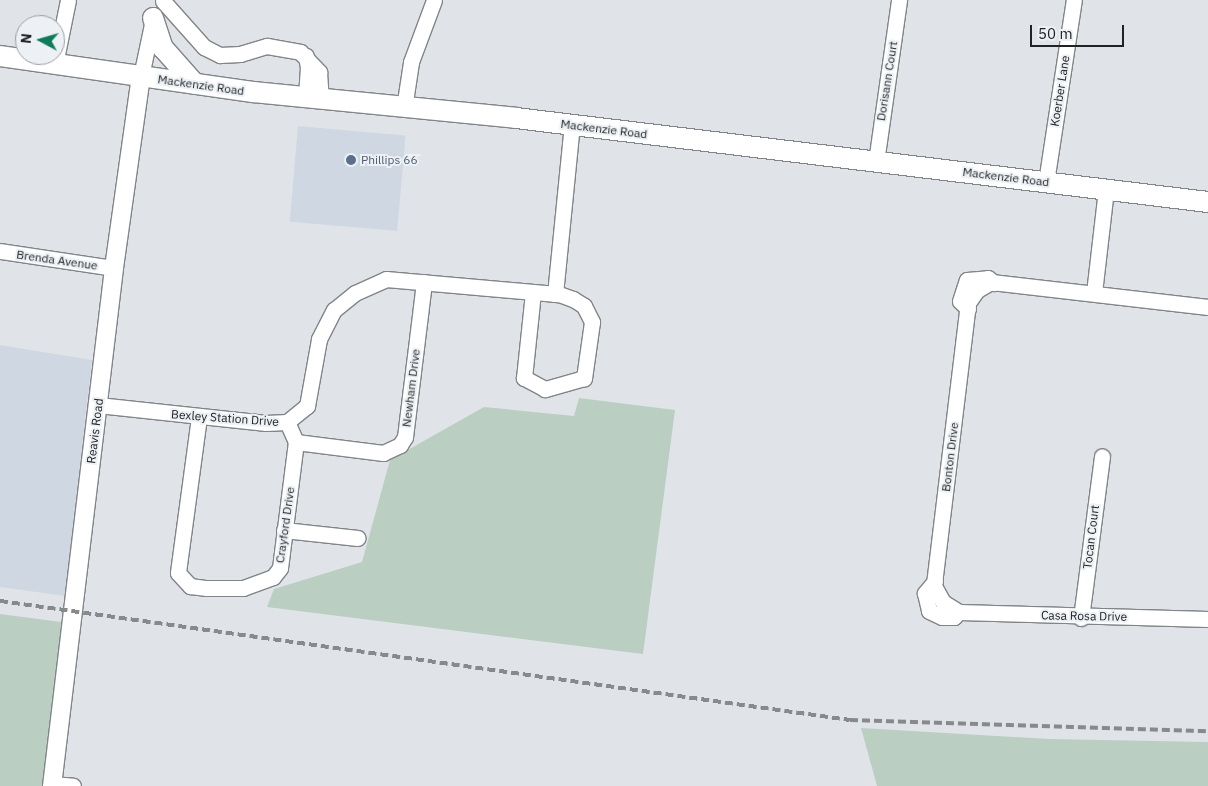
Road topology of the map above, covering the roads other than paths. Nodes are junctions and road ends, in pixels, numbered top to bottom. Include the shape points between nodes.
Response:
1 (68, 0) edge
2 (434, 0) edge
3 (899, 0) edge
4 (1074, 0) edge
5 (160, 6) edge
6 (65, 15) edge
7 (0, 56) edge
8 (15, 58) edge
9 (62, 65) edge
10 (141, 76) junction
11 (195, 84) junction
12 (313, 99) junction
13 (404, 108) junction
14 (572, 125) junction
15 (876, 162) junction
16 (1046, 182) junction
17 (1106, 189) junction
18 (1208, 202) edge
19 (0, 252) edge
20 (114, 268) junction
21 (424, 282) junction
22 (533, 292) junction
23 (1094, 293) junction
24 (554, 294) junction
25 (1208, 307) edge
26 (98, 405) junction
27 (199, 417) junction
28 (287, 422) junction
29 (296, 442) junction
30 (1102, 456) dead end
31 (284, 530) junction
32 (358, 538) dead end
33 (935, 581) junction
34 (943, 602) joint
35 (959, 612) junction
36 (1081, 618) junction
37 (1208, 619) edge
38 (52, 785) edge
39 (73, 786) edge

1 - 6 street
2 - 13 street via 411,62
3 - 15 street, Dorisann Court
4 - 16 street, Koerber Lane
5 - 10 street
5 - 11 main road via 163,48
5 - 12 street via 212,52 229,55 266,46 306,56
7 - 8 main road, Mackenzie Road
9 - 10 main road, Mackenzie Road
10 - 11 main road, Mackenzie Road
10 - 20 street, Reavis Road
11 - 12 main road, Mackenzie Road
12 - 13 main road, Mackenzie Road
13 - 14 main road, Mackenzie Road
14 - 15 main road, Mackenzie Road
14 - 24 street
15 - 16 main road, Mackenzie Road
16 - 17 main road, Mackenzie Road
17 - 18 main road, Mackenzie Road
17 - 23 street
19 - 20 street, Brenda Avenue
20 - 26 street, Reavis Road
21 - 22 street, Bexley Station Drive
21 - 28 street, Bexley Station Drive via 386,279 355,293 334,310 319,339 308,406
21 - 29 street, Newham Drive via 405,438 400,445 382,453
22 - 24 street, Bexley Station Drive
22 - 24 street, Bexley Station Drive via 524,378 545,388 584,378 592,322 584,306
23 - 25 street, Bonton Drive
23 - 33 street, Bonton Drive via 994,283 977,290 968,309
26 - 27 street, Bexley Station Drive
26 - 38 street, Reavis Road
27 - 28 street, Bexley Station Drive
27 - 31 street, Crayford Drive via 178,573 180,580 190,586 225,589 273,577 280,568
28 - 29 street
29 - 31 street, Crayford Drive
30 - 36 street, Tocan Court
31 - 32 street
33 - 34 street, Bonton Drive
33 - 35 street, Casa Rosa Drive via 925,594 929,611 942,617 954,617
34 - 35 street, Casa Rosa Drive
35 - 36 street, Casa Rosa Drive
36 - 37 street, Casa Rosa Drive
38 - 39 street

